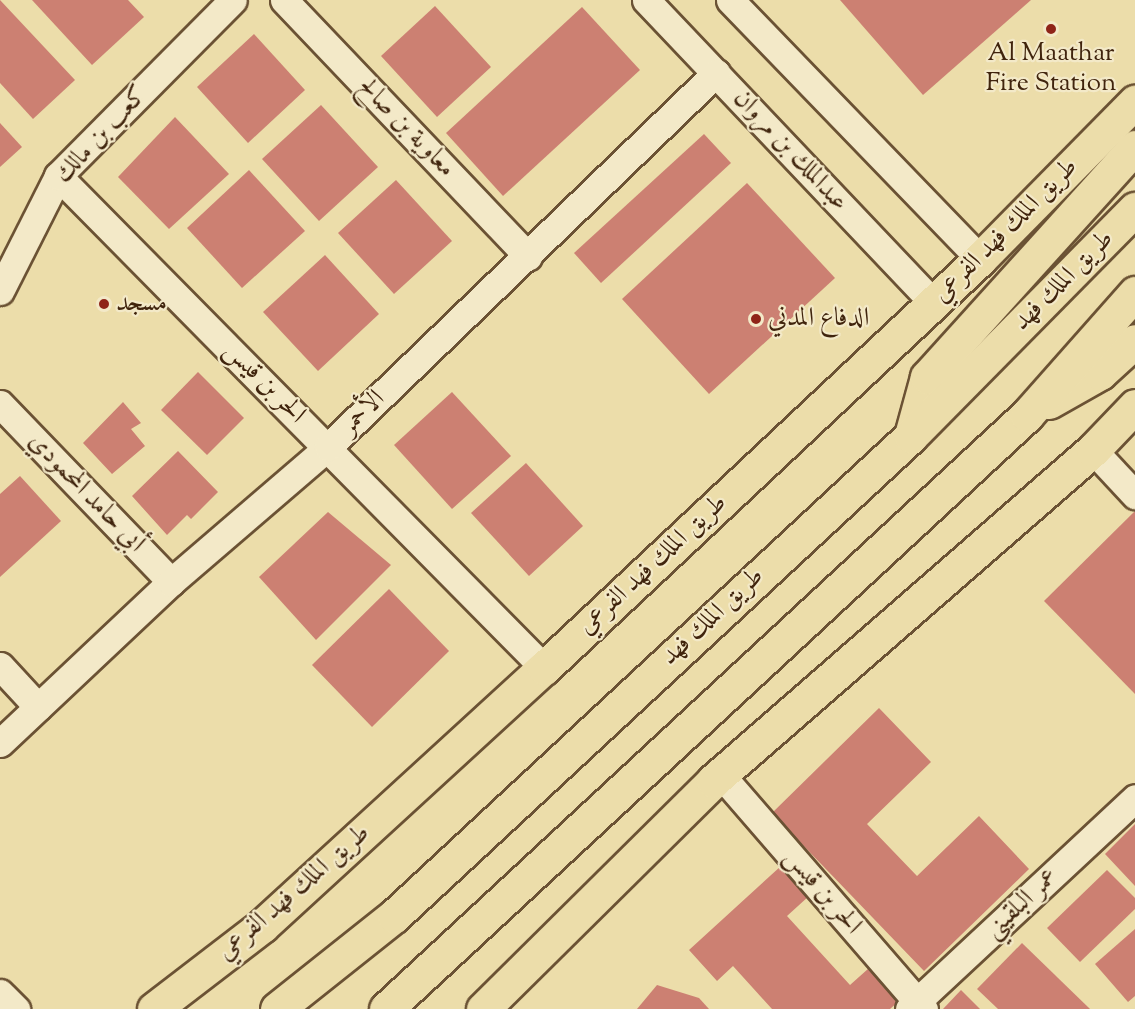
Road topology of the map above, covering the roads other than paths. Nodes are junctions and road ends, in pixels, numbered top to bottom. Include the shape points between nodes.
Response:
1 (233, 0) edge
2 (284, 0) edge
3 (646, 0) edge
4 (730, 0) edge
5 (716, 73) junction
6 (1135, 102) edge
7 (1135, 147) edge
8 (58, 176) junction
9 (1135, 209) edge
10 (528, 256) junction
11 (980, 258) junction
12 (2, 284) edge
13 (1135, 293) edge
14 (933, 302) junction
15 (1135, 341) edge
16 (0, 404) edge
17 (1135, 406) edge
18 (1027, 415) junction
19 (911, 436) junction
20 (328, 447) junction
21 (1093, 450) junction
22 (1135, 495) edge
23 (171, 582) junction
24 (0, 666) edge
25 (544, 668) junction
26 (38, 707) junction
27 (0, 743) edge
28 (721, 774) junction
29 (1135, 798) edge
30 (0, 993) edge
31 (917, 1007) edge
32 (16, 1009) edge
33 (154, 1009) edge
34 (277, 1009) edge
35 (386, 1009) edge
36 (483, 1009) edge

1 - 8 street, كعب بن مالك
2 - 10 street, معاوية بن صالح
3 - 5 street, عبدالملك بن مروان
4 - 11 street
5 - 10 street, الأحمر
5 - 14 street, عبدالملك بن مروان
6 - 11 main road, طريق الملك فهد الفرعي
7 - 19 main road via 927,376
8 - 12 street, كعب بن مالك
8 - 20 street, الحر بن قيس
9 - 19 main road, طريق الملك فهد
10 - 20 street, الأحمر
11 - 14 main road, طريق الملك فهد الفرعي
13 - 18 main road
14 - 25 main road, طريق الملك فهد الفرعي
15 - 18 main road via 1100,374
16 - 23 street, أبي حامد المحمودي
17 - 21 main road
18 - 35 main road
19 - 34 main road, طريق الملك فهد via 394,916
20 - 23 street, الأحمر
20 - 25 street, الحر بن قيس
21 - 22 street
21 - 28 main road
23 - 26 street, الأحمر
24 - 26 street
25 - 33 main road, طريق الملك فهد الفرعي via 262,926
26 - 27 street, الأحمر
28 - 31 street, الحر بن قيس
28 - 36 main road
29 - 31 street, عمر البلقيني
30 - 32 street

